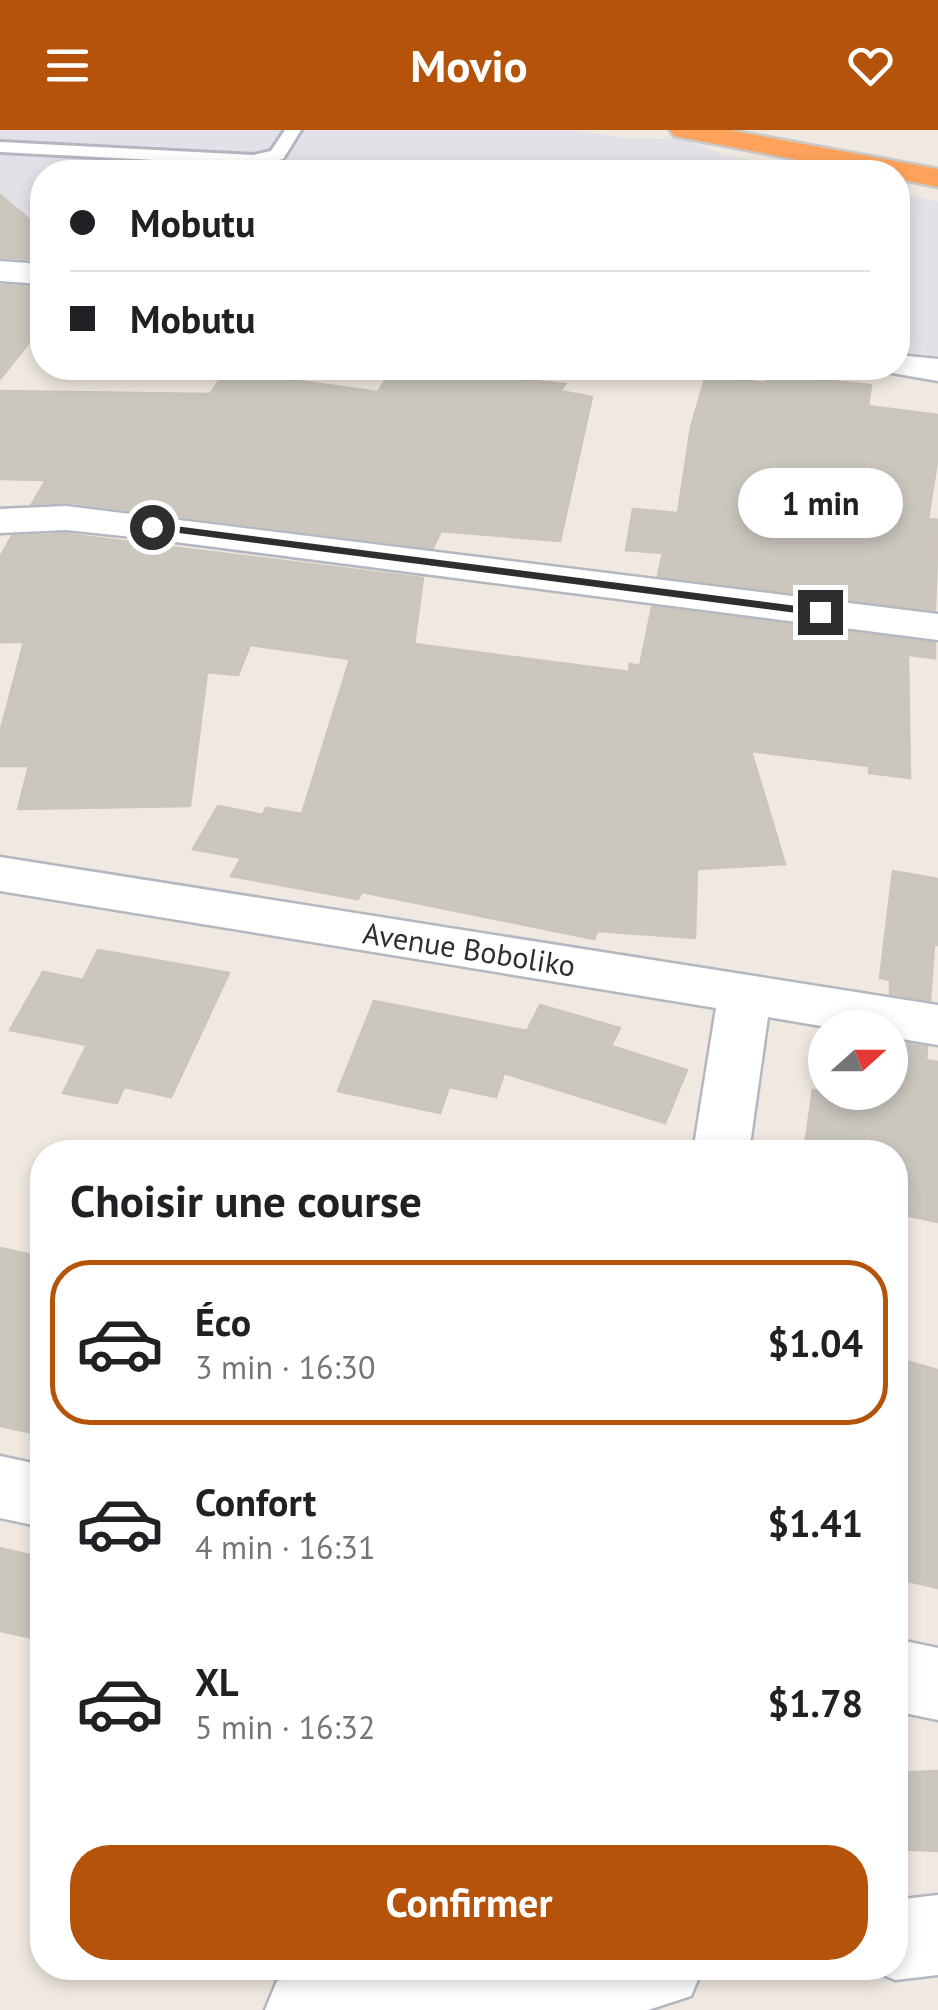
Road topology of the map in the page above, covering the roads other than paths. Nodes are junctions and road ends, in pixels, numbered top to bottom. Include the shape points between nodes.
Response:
1 (293, 130) edge
2 (684, 130) edge
3 (0, 147) edge
4 (843, 160) edge
5 (910, 173) edge
6 (938, 178) edge
7 (0, 271) edge
8 (30, 273) edge
9 (910, 367) edge
10 (938, 370) edge
11 (0, 520) edge
12 (938, 627) edge
13 (0, 874) edge
14 (745, 994) junction
15 (938, 1025) edge
16 (723, 1140) edge
17 (0, 1487) edge
18 (30, 1493) edge
19 (908, 1678) edge
20 (938, 1684) edge
21 (938, 1935) edge
22 (908, 1938) edge
23 (562, 1980) edge
24 (306, 2010) edge

1 - 3 lane via 278,155 254,160
2 - 4 highway
5 - 6 highway
7 - 8 street
9 - 10 street
11 - 12 street via 66,518 152,527
13 - 14 street, Avenue Boboliko
14 - 15 street, Avenue Boboliko
14 - 16 street
17 - 18 street
19 - 20 street
21 - 22 street
23 - 24 street

